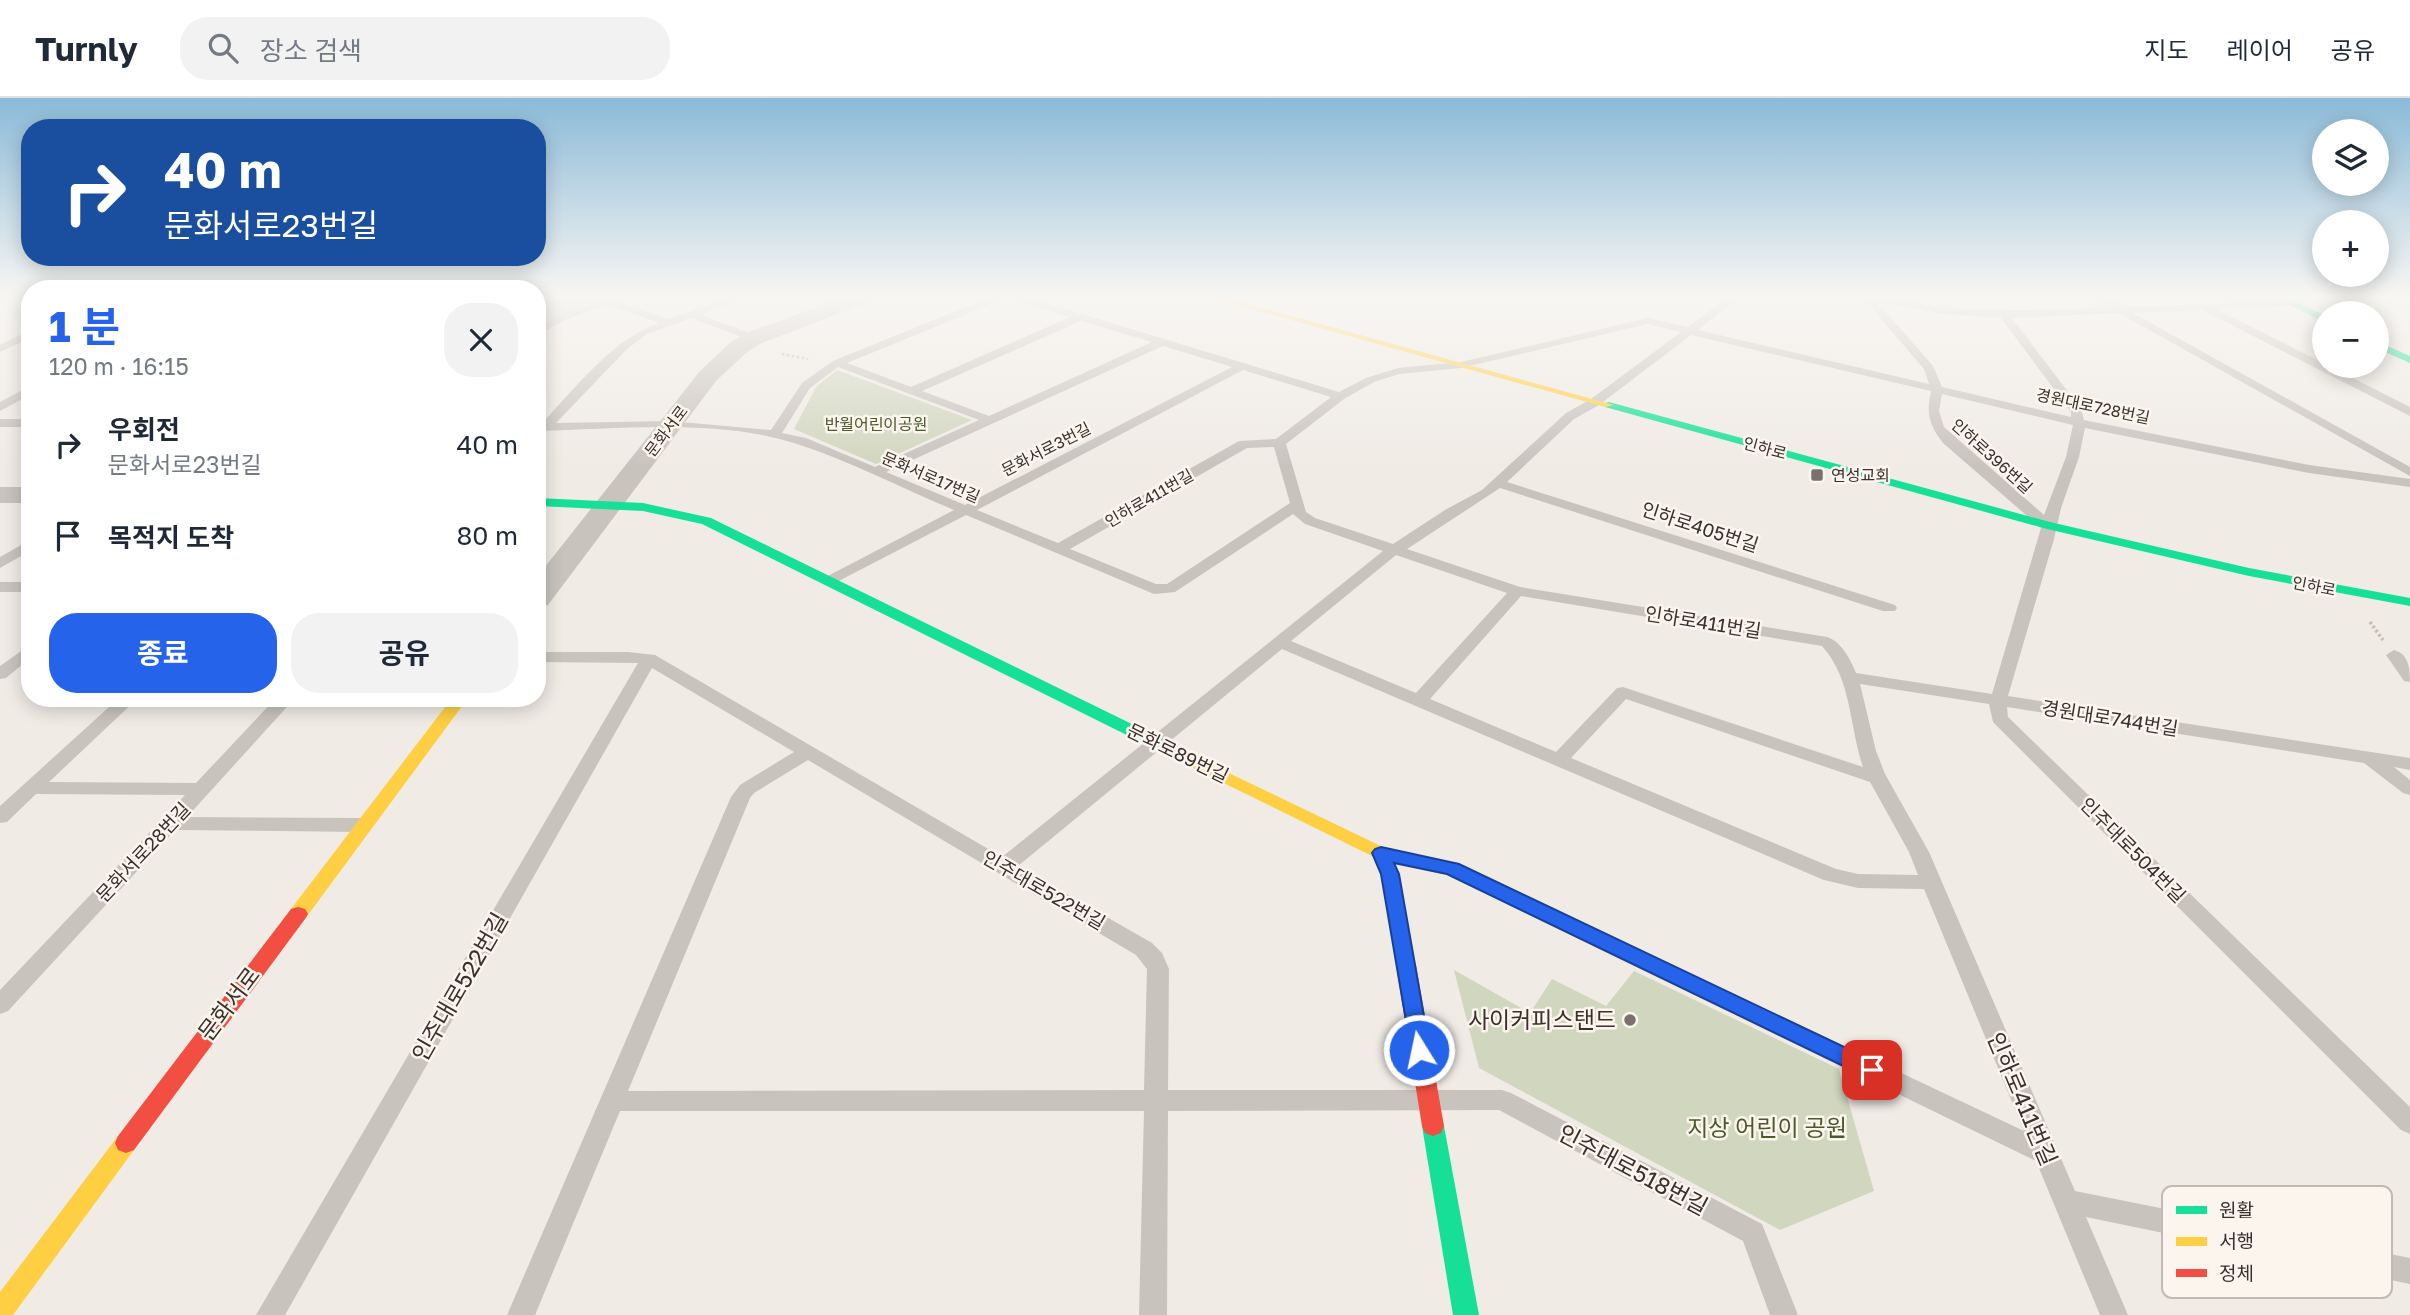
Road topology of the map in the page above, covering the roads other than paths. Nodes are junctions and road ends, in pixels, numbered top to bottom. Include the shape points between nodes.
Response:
1 (619, 352) edge
2 (736, 352) edge
3 (865, 352) edge
4 (1001, 352) edge
5 (1140, 352) edge
6 (1195, 352) edge
7 (1413, 352) edge
8 (1517, 352) edge
9 (1661, 352) edge
10 (1781, 352) edge
11 (1916, 352) edge
12 (2032, 352) edge
13 (2195, 352) edge
14 (2292, 352) edge
15 (2393, 352) edge
16 (2410, 360) edge
17 (837, 363) junction
18 (1461, 365) junction
19 (1242, 366) junction
20 (1937, 389) junction
21 (911, 391) junction
22 (21, 395) edge
23 (1340, 396) junction
24 (1595, 402) junction
25 (0, 407) edge
26 (2410, 412) edge
27 (989, 420) junction
28 (546, 422) edge
29 (0, 423) edge
30 (2081, 423) junction
31 (21, 424) edge
32 (671, 426) junction
33 (546, 427) edge
34 (775, 434) junction
35 (1279, 443) junction
36 (876, 472) junction
37 (2410, 472) edge
38 (2410, 482) edge
39 (1498, 483) junction
40 (0, 495) edge
41 (21, 495) edge
42 (546, 502) edge
43 (610, 503) junction
44 (1297, 505) junction
45 (966, 510) junction
46 (2048, 525) junction
47 (21, 550) edge
48 (1059, 550) junction
49 (1392, 551) junction
50 (0, 564) edge
51 (829, 581) junction
52 (546, 586) edge
53 (0, 587) edge
54 (21, 587) edge
55 (1517, 591) junction
56 (2410, 602) edge
57 (1889, 608) dead end
58 (1280, 642) junction
59 (2394, 655) dead end
60 (21, 657) edge
61 (546, 657) edge
62 (649, 659) junction
63 (0, 674) edge
64 (1851, 677) junction
65 (2410, 677) edge
66 (1419, 701) junction
67 (1998, 701) junction
68 (120, 707) edge
69 (278, 707) edge
70 (453, 707) edge
71 (1156, 743) junction
72 (808, 752) junction
73 (2370, 758) junction
74 (1559, 760) junction
75 (2410, 764) edge
76 (1878, 778) junction
77 (32, 788) junction
78 (201, 789) junction
79 (2410, 789) edge
80 (0, 817) edge
81 (170, 823) junction
82 (363, 825) junction
83 (1381, 853) junction
84 (1004, 866) junction
85 (1930, 882) junction
86 (0, 1005) edge
87 (1156, 1100) junction
88 (1428, 1100) junction
89 (612, 1101) junction
90 (2410, 1123) edge
91 (2045, 1153) junction
92 (2066, 1201) junction
93 (2162, 1221) edge
94 (2392, 1267) edge
95 (2410, 1271) edge
96 (0, 1312) edge
97 (270, 1315) edge
98 (522, 1315) edge
99 (1153, 1315) edge
100 (1466, 1315) edge
101 (1784, 1315) edge
102 (2114, 1315) edge

1 - 28 lane
2 - 32 street, 문화서로 via 708,376
3 - 17 lane
4 - 21 lane
5 - 27 lane
6 - 19 lane
7 - 18 street, 인하로
8 - 18 lane, 경원대로728번길
9 - 24 lane
10 - 20 lane, 경원대로728번길
11 - 20 lane, 인하로396번길
12 - 30 lane
13 - 37 lane
14 - 26 lane
15 - 16 street
17 - 21 lane
17 - 34 lane via 806,386
18 - 23 lane via 1398,371
18 - 24 street, 인하로
19 - 23 lane
19 - 45 lane, 문화서로3번길
20 - 30 lane, 경원대로728번길
20 - 46 lane, 인하로396번길 via 1933,411 1938,428
21 - 27 lane
22 - 25 lane
23 - 35 lane
24 - 39 lane via 1570,416
24 - 46 street, 인하로
27 - 36 lane
29 - 31 lane
30 - 38 lane, 경원대로728번길 via 2309,469
30 - 46 lane
32 - 33 lane, 문화서로17번길
32 - 34 lane, 문화서로17번길
32 - 43 street, 문화서로
34 - 36 lane, 문화서로17번길
35 - 44 lane
35 - 48 lane, 인하로411번길 via 1244,444
36 - 45 lane, 문화서로17번길
39 - 49 lane
39 - 57 lane, 인하로405번길
40 - 41 street
42 - 43 street, 문화로89번길
43 - 51 street, 문화로89번길 via 675,511 705,521
43 - 52 street, 문화서로
44 - 48 lane, 문화서로17번길 via 1170,589 1154,589
44 - 49 lane, 인하로411번길 via 1310,521
45 - 48 lane, 문화서로17번길
45 - 51 lane, 문화서로3번길
46 - 56 street, 인하로 via 2249,572
46 - 67 lane
47 - 50 lane
49 - 55 lane, 인하로411번길
49 - 58 lane
51 - 71 street, 문화로89번길
53 - 54 lane
55 - 64 lane, 인하로411번길 via 1827,642
55 - 66 lane
58 - 66 lane
58 - 71 lane
59 - 65 lane
60 - 63 lane
61 - 62 lane, 인주대로522번길
62 - 72 lane, 인주대로522번길
62 - 97 lane, 인주대로522번길
64 - 67 lane, 경원대로744번길
64 - 76 lane, 인하로411번길 via 1867,753
66 - 74 lane
67 - 73 lane, 경원대로744번길
67 - 90 lane, 인주대로504번길 via 1999,718
68 - 77 lane
69 - 78 lane, 문화서로28번길
70 - 82 street, 문화서로
71 - 83 street, 문화로89번길
71 - 84 lane
72 - 84 lane, 인주대로522번길
72 - 89 lane via 741,797
73 - 75 lane, 경원대로744번길
73 - 79 lane, 경원대로744번길
74 - 76 lane via 1623,692
74 - 85 lane via 1831,875 1857,881
76 - 85 lane, 인하로411번길 via 1891,809 1919,852
77 - 78 lane
77 - 80 lane
78 - 81 lane, 문화서로28번길
81 - 82 lane
81 - 86 lane, 문화서로28번길
82 - 96 street, 문화서로
83 - 88 street via 1390,874
83 - 91 lane via 1452,869
84 - 87 lane, 인주대로522번길 via 1144,948 1154,959 1158,969
85 - 91 lane, 인하로411번길
87 - 88 lane, 인주대로518번길
87 - 89 lane
87 - 99 lane, 인주대로522번길
88 - 100 street
88 - 101 lane, 인주대로518번길 via 1502,1100 1753,1233
89 - 98 lane
91 - 92 lane, 인하로411번길
92 - 93 lane
92 - 102 lane, 인하로411번길
94 - 95 lane

